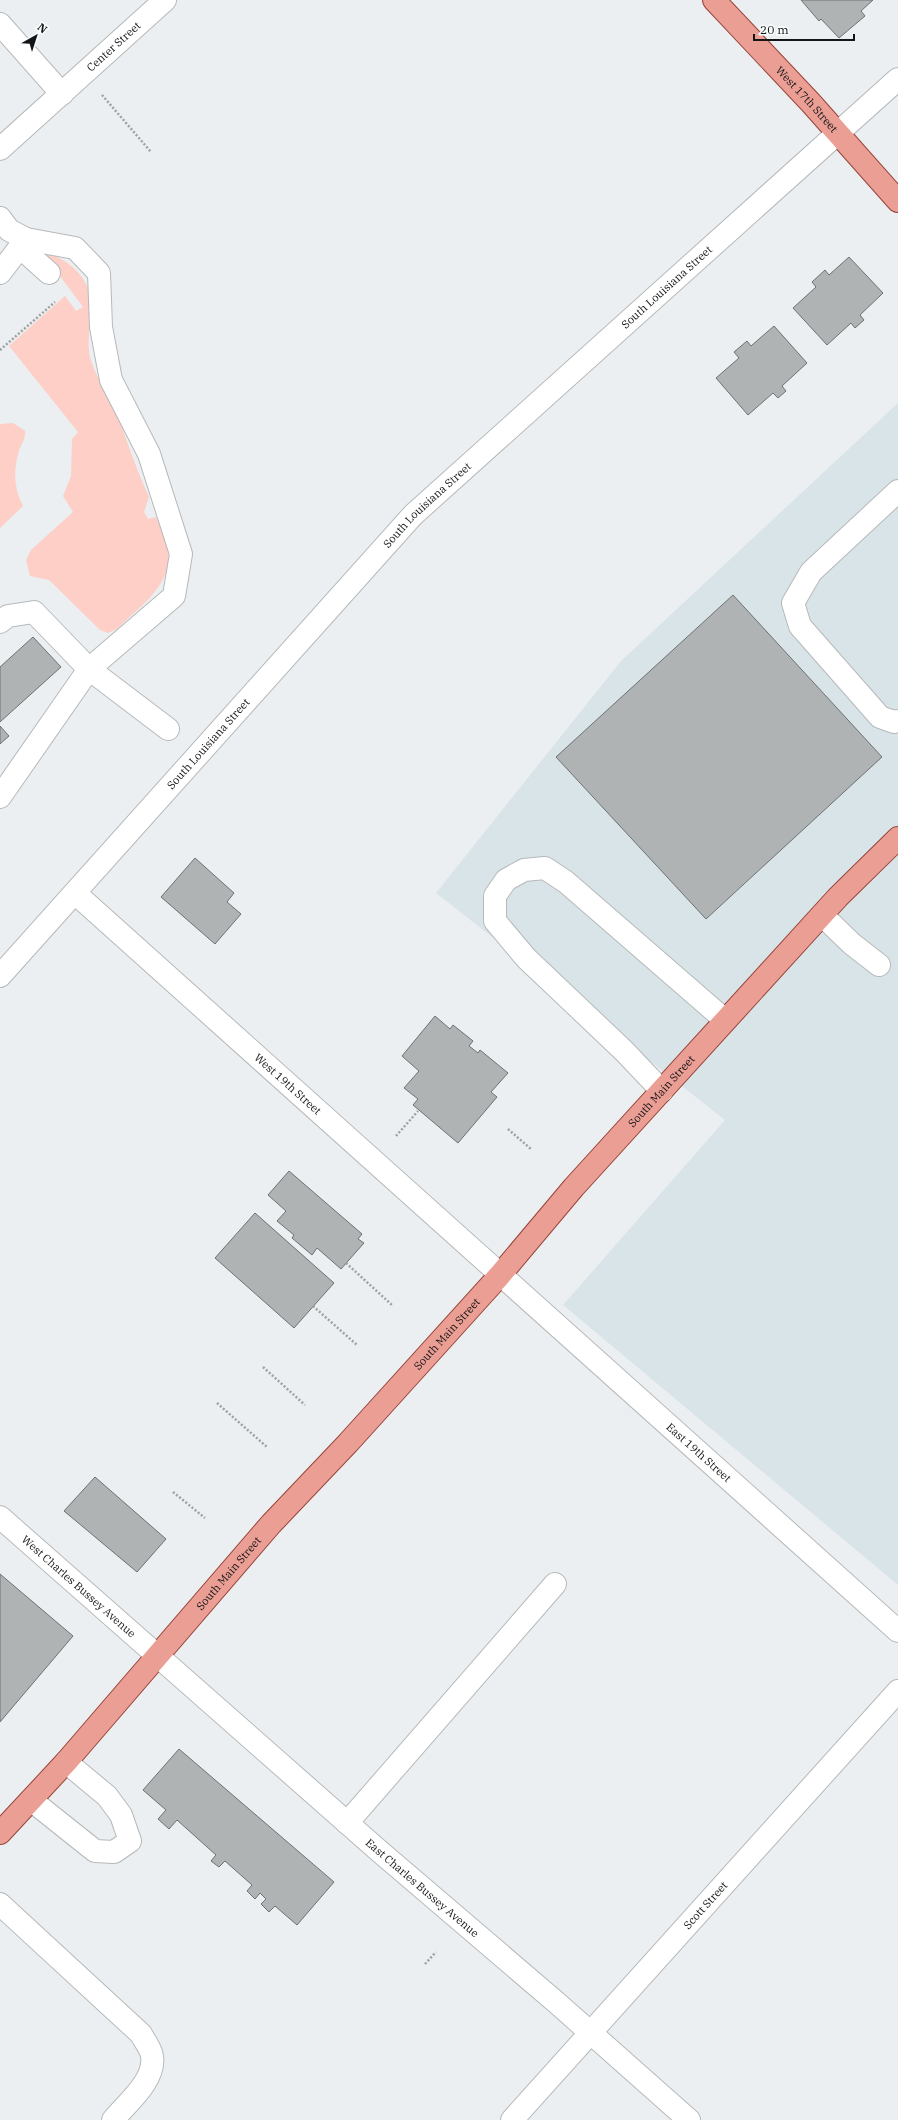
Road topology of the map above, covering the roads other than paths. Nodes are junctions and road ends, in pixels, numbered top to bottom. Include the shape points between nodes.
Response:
1 (165, 0) edge
2 (714, 0) edge
3 (0, 24) edge
4 (898, 79) edge
5 (62, 94) junction
6 (838, 133) junction
7 (0, 149) edge
8 (898, 201) edge
9 (0, 218) edge
10 (23, 243) junction
11 (0, 273) edge
12 (50, 273) dead end
13 (898, 491) edge
14 (0, 622) edge
15 (89, 669) junction
16 (898, 721) edge
17 (168, 729) dead end
18 (0, 797) edge
19 (898, 838) edge
20 (75, 893) junction
21 (822, 915) junction
22 (879, 965) dead end
23 (0, 976) edge
24 (725, 1020) junction
25 (662, 1091) junction
26 (500, 1275) junction
27 (0, 1517) edge
28 (555, 1584) dead end
29 (898, 1631) edge
30 (157, 1655) junction
31 (898, 1691) edge
32 (66, 1762) junction
33 (31, 1800) junction
34 (347, 1823) junction
35 (0, 1834) edge
36 (0, 1904) edge
37 (589, 2033) junction
38 (113, 2120) edge
39 (512, 2120) edge
40 (689, 2120) edge

1 - 5 street, Center Street
2 - 6 main road, West 17th Street
3 - 5 street
4 - 6 street, South Louisiana Street
5 - 7 street, Center Street
6 - 8 main road, West 17th Street
6 - 20 street, South Louisiana Street via 413,514
9 - 10 street
10 - 11 street
10 - 12 street
10 - 15 street via 75,248 99,273 101,326 111,380 149,454 181,554 174,596
13 - 16 street via 811,572 792,603 800,626 880,717
14 - 15 street via 8,616 34,612
15 - 17 street
15 - 18 street
19 - 21 main road, South Main Street via 876,857
20 - 23 street, South Louisiana Street
20 - 26 street, West 19th Street
21 - 22 street via 852,944
21 - 24 main road, South Main Street
24 - 25 main road, South Main Street
24 - 25 street via 566,882 545,868 524,870 506,880 495,896 495,921 526,958 624,1051
25 - 26 main road, South Main Street via 574,1187
26 - 29 street, East 19th Street
26 - 30 main road, South Main Street via 266,1530
27 - 30 street, West Charles Bussey Avenue
28 - 34 street
30 - 32 main road, South Main Street
30 - 34 street, East Charles Bussey Avenue
31 - 37 street, Scott Street
32 - 33 main road, South Main Street
32 - 33 street via 108,1796 121,1815 130,1841 114,1852 94,1851
33 - 35 main road, South Main Street
34 - 37 street, East Charles Bussey Avenue
36 - 38 street via 140,2034 152,2055 150,2070 144,2082
37 - 39 street, Scott Street
37 - 40 street, East Charles Bussey Avenue

